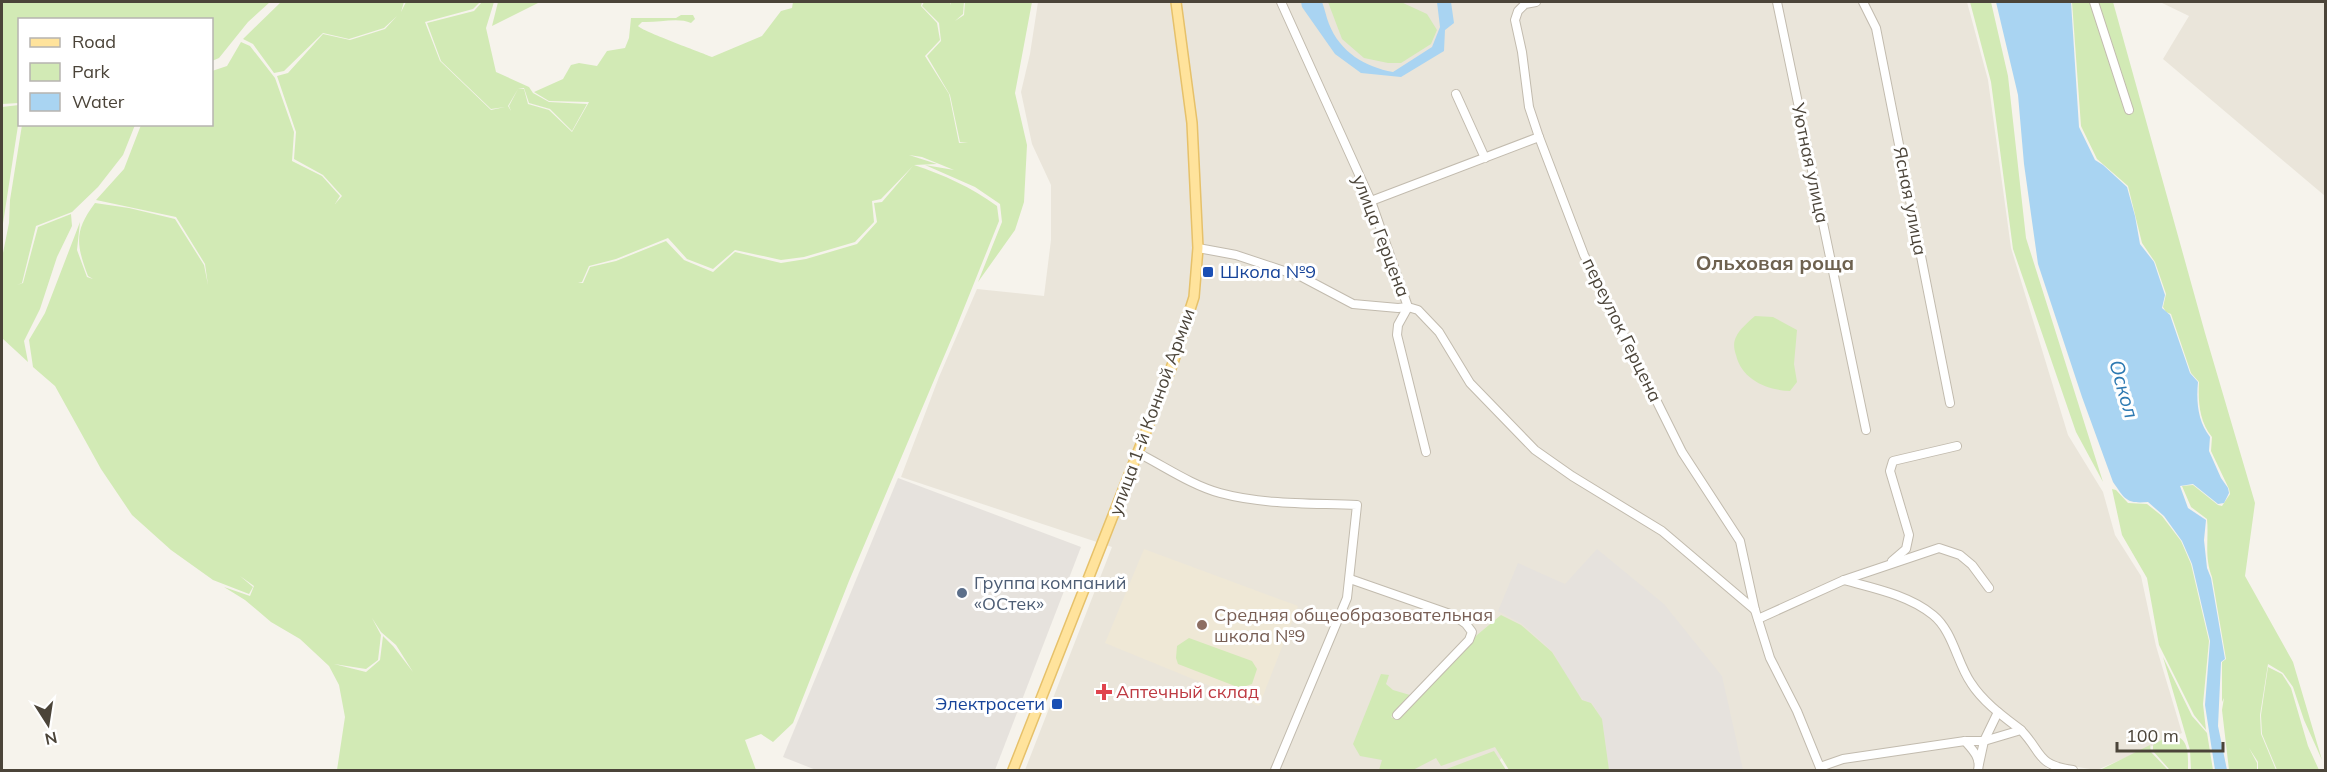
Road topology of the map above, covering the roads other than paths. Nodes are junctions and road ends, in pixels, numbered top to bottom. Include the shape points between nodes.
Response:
1 (1176, 2) edge
2 (1281, 2) edge
3 (1536, 2) edge
4 (1777, 2) edge
5 (1863, 2) edge
6 (2094, 2) edge
7 (1456, 94) dead end
8 (2129, 110) dead end
9 (1539, 137) junction
10 (1485, 158) junction
11 (1371, 201) junction
12 (1198, 248) junction
13 (1408, 307) junction
14 (1950, 403) dead end
15 (1866, 430) dead end
16 (1957, 446) dead end
17 (1426, 452) dead end
18 (1138, 453) junction
19 (1889, 564) junction
20 (1350, 579) junction
21 (1844, 580) junction
22 (1989, 588) dead end
23 (1755, 610) junction
24 (1758, 619) junction
25 (1998, 712) junction
26 (1397, 715) dead end
27 (2022, 730) junction
28 (1965, 741) junction
29 (1984, 741) junction
30 (1978, 767) edge
31 (1820, 769) edge
32 (1013, 771) edge
33 (1275, 771) edge
34 (2073, 771) edge

1 - 12 main road, улица 1-й Конной Армии via 1192,123
2 - 11 street, улица Герцена
3 - 9 street, переулок Герцена via 1525,4 1515,20 1529,107
4 - 15 street, Уютная улица
5 - 14 street, Ясная улица via 1876,28
6 - 8 street
7 - 10 street
9 - 10 street
9 - 23 street, переулок Герцена via 1584,255 1682,452 1740,541
10 - 11 street
11 - 13 street, улица Герцена
12 - 13 street via 1236,255 1302,277 1353,304
12 - 18 main road, улица 1-й Конной Армии via 1194,297 1185,330
13 - 17 street via 1397,335
13 - 23 street, улица Герцена via 1418,310 1439,332 1470,383 1534,450 1662,531
16 - 19 street via 1893,461 1890,471 1909,535 1906,549
18 - 20 street via 1218,492 1256,500 1357,505
18 - 32 main road, улица 1-й Конной Армии
19 - 21 street
19 - 22 street via 1939,548 1972,565
20 - 26 street via 1453,615 1472,632 1469,640
20 - 33 street via 1347,598
21 - 24 street
21 - 25 street via 1886,591 1934,615 1971,684
23 - 24 street
24 - 31 street via 1770,657
25 - 27 street
25 - 29 street
27 - 29 street
27 - 34 street via 2042,760
28 - 29 street
28 - 30 street via 1976,753
28 - 31 street via 1843,759
29 - 30 street

